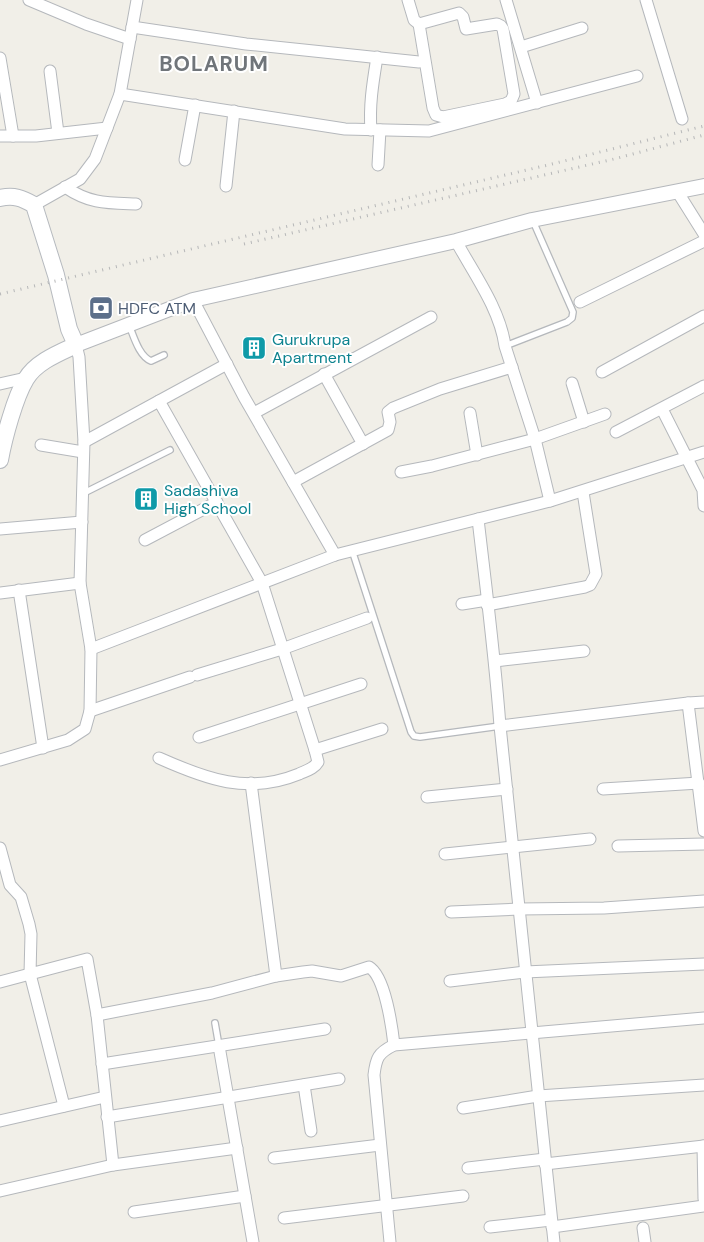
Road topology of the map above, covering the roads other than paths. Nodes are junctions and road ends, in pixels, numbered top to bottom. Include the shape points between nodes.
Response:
1 (29, 0) edge
2 (137, 0) edge
3 (408, 0) edge
4 (506, 0) edge
5 (646, 0) edge
6 (419, 24) junction
7 (132, 27) junction
8 (582, 28) dead end
9 (130, 40) junction
10 (521, 47) junction
11 (0, 58) edge
12 (377, 58) junction
13 (419, 62) dead end
14 (50, 71) dead end
15 (637, 76) dead end
16 (120, 94) junction
17 (537, 102) junction
18 (195, 105) junction
19 (234, 111) junction
20 (682, 119) dead end
21 (107, 128) junction
22 (375, 130) junction
23 (58, 133) junction
24 (0, 136) edge
25 (13, 136) junction
26 (185, 160) dead end
27 (378, 165) dead end
28 (226, 186) dead end
29 (704, 186) edge
30 (65, 187) junction
31 (677, 191) junction
32 (0, 198) edge
33 (136, 204) dead end
34 (34, 205) junction
35 (532, 220) junction
36 (704, 234) edge
37 (456, 241) junction
38 (704, 242) edge
39 (193, 300) junction
40 (580, 302) dead end
41 (704, 316) edge
42 (430, 317) dead end
43 (129, 325) junction
44 (76, 345) junction
45 (506, 346) junction
46 (164, 355) dead end
47 (227, 364) junction
48 (512, 367) junction
49 (602, 372) dead end
50 (324, 374) junction
51 (26, 378) junction
52 (572, 383) dead end
53 (0, 384) edge
54 (704, 386) edge
55 (160, 401) junction
56 (662, 409) junction
57 (254, 413) junction
58 (470, 413) dead end
59 (605, 414) dead end
60 (584, 422) junction
61 (616, 432) dead end
62 (535, 439) junction
63 (363, 444) junction
64 (41, 445) dead end
65 (84, 447) junction
66 (170, 450) dead end
67 (704, 452) edge
68 (477, 455) junction
69 (686, 458) junction
70 (0, 460) edge
71 (401, 472) dead end
72 (293, 482) junction
73 (583, 492) junction
74 (82, 494) junction
75 (550, 501) junction
76 (217, 502) junction
77 (704, 506) edge
78 (478, 519) junction
79 (82, 522) junction
80 (0, 529) edge
81 (145, 540) dead end
82 (351, 550) junction
83 (335, 555) junction
84 (80, 583) junction
85 (262, 583) junction
86 (19, 590) junction
87 (0, 592) edge
88 (487, 603) junction
89 (462, 604) dead end
90 (367, 618) dead end
91 (90, 649) junction
92 (282, 649) junction
93 (584, 651) dead end
94 (496, 661) junction
95 (360, 684) dead end
96 (704, 702) edge
97 (688, 703) junction
98 (300, 704) junction
99 (90, 711) junction
100 (500, 726) junction
101 (382, 728) dead end
102 (199, 737) dead end
103 (43, 748) junction
104 (315, 750) junction
105 (158, 758) dead end
106 (0, 760) edge
107 (699, 782) junction
108 (251, 783) junction
109 (507, 788) junction
110 (603, 789) dead end
111 (427, 797) dead end
112 (704, 831) edge
113 (590, 839) dead end
114 (704, 844) edge
115 (618, 846) dead end
116 (513, 847) junction
117 (0, 848) edge
118 (445, 854) dead end
119 (5, 886) edge
120 (704, 901) edge
121 (519, 909) junction
122 (451, 912) dead end
123 (704, 964) edge
124 (525, 972) junction
125 (30, 974) junction
126 (276, 976) junction
127 (450, 981) dead end
128 (0, 982) edge
129 (97, 1015) junction
130 (704, 1018) edge
131 (215, 1023) dead end
132 (325, 1029) dead end
133 (532, 1033) junction
134 (394, 1045) junction
135 (219, 1046) junction
136 (102, 1064) junction
137 (339, 1079) dead end
138 (304, 1085) junction
139 (704, 1085) edge
140 (538, 1096) junction
141 (105, 1097) junction
142 (228, 1097) junction
143 (64, 1106) junction
144 (463, 1108) dead end
145 (108, 1117) junction
146 (0, 1121) edge
147 (311, 1131) dead end
148 (380, 1145) junction
149 (704, 1146) edge
150 (236, 1148) junction
151 (274, 1158) dead end
152 (545, 1161) junction
153 (113, 1165) junction
154 (468, 1168) dead end
155 (0, 1189) edge
156 (245, 1196) junction
157 (463, 1196) dead end
158 (704, 1199) edge
159 (386, 1205) junction
160 (704, 1206) edge
161 (134, 1212) dead end
162 (284, 1218) dead end
163 (552, 1224) junction
164 (490, 1227) dead end
165 (643, 1228) dead end
166 (253, 1242) edge
167 (390, 1242) edge
168 (554, 1242) edge
169 (645, 1242) edge

1 - 9 street
2 - 7 street
3 - 6 street via 414,20
4 - 10 street
5 - 20 street
6 - 6 street via 436,115 443,117 511,101 514,94 501,26 466,29 459,13
7 - 9 street
7 - 12 street via 246,44
8 - 10 street
9 - 16 street
10 - 17 street
11 - 25 street
12 - 13 street
12 - 22 street via 370,112
14 - 23 street
15 - 17 street
16 - 18 street
16 - 21 street
17 - 22 street via 429,131
18 - 19 street
18 - 26 street
19 - 22 street
19 - 28 street
21 - 23 street
21 - 30 street via 95,159 80,179
22 - 27 street
23 - 25 street
24 - 25 street
29 - 31 street
30 - 33 street via 78,196 101,203
30 - 34 street
31 - 35 street
31 - 36 street
32 - 34 main road via 21,198
34 - 44 main road
35 - 37 street
35 - 45 lane via 572,318
37 - 39 street
37 - 45 street via 498,318
38 - 40 street
39 - 43 street
39 - 47 street
41 - 49 street
42 - 50 street
43 - 44 street
43 - 46 lane via 147,359 151,361
44 - 51 main road via 55,354
44 - 65 street
45 - 48 street
47 - 55 street
47 - 57 street
48 - 62 street
48 - 63 street via 440,389 393,408 388,412 388,430
50 - 57 street
50 - 63 street
51 - 53 street
51 - 70 main road
52 - 60 street
54 - 56 street
55 - 65 street
55 - 76 street
56 - 61 street
56 - 69 street
57 - 72 street
58 - 68 street
59 - 60 street
60 - 62 street
62 - 68 street
62 - 75 street
63 - 72 street
64 - 65 street
65 - 74 street
66 - 74 lane
67 - 69 street
68 - 71 street
69 - 73 street
69 - 77 street via 703,490
72 - 83 street
73 - 75 street
73 - 88 street via 596,574 590,585
74 - 79 street
75 - 78 street
76 - 81 street
76 - 85 street
78 - 82 street
78 - 88 street
79 - 80 street
79 - 84 street
82 - 83 street
82 - 100 lane via 414,736
83 - 85 street
84 - 86 street
84 - 91 street
85 - 91 street
85 - 92 street
86 - 87 street
86 - 103 street
88 - 89 street
88 - 94 street
90 - 92 street
91 - 99 street
92 - 98 street
92 - 99 street
93 - 94 street
94 - 100 street
95 - 98 street
96 - 97 street
97 - 100 street
97 - 107 street
98 - 102 street
98 - 104 street
99 - 103 street via 85,729 68,740
100 - 109 street
101 - 104 street
103 - 106 street
104 - 108 street via 318,762 313,768 290,778
105 - 108 street via 224,783
107 - 110 street
107 - 112 street
108 - 126 street
109 - 111 street
109 - 116 street
113 - 116 street
114 - 115 street
116 - 118 street
116 - 121 street
117 - 119 street
119 - 125 street via 20,897 29,924
120 - 121 street via 604,908
121 - 122 street
121 - 124 street
123 - 124 street
124 - 127 street
124 - 133 street
125 - 128 street
125 - 129 street via 87,959
125 - 143 street
126 - 129 street via 212,993
126 - 134 street via 312,971 341,976 369,967 380,983 391,1019
129 - 136 street
130 - 133 street
131 - 135 lane
132 - 135 street
133 - 134 street
133 - 140 street
134 - 148 street via 376,1059 374,1075
135 - 136 street
135 - 142 street
136 - 141 street
137 - 138 street
138 - 142 street
138 - 147 street
139 - 140 street
140 - 144 street
140 - 152 street
141 - 143 street
141 - 145 street
142 - 145 street
142 - 150 street
143 - 146 street
145 - 153 street
148 - 151 street
148 - 159 street
149 - 152 street
149 - 158 street
150 - 153 street
150 - 156 street
152 - 154 street
152 - 163 street
153 - 155 street
156 - 161 street
156 - 166 street
157 - 159 street
159 - 162 street
159 - 167 street
160 - 163 street
163 - 164 street
163 - 168 street
165 - 169 street

